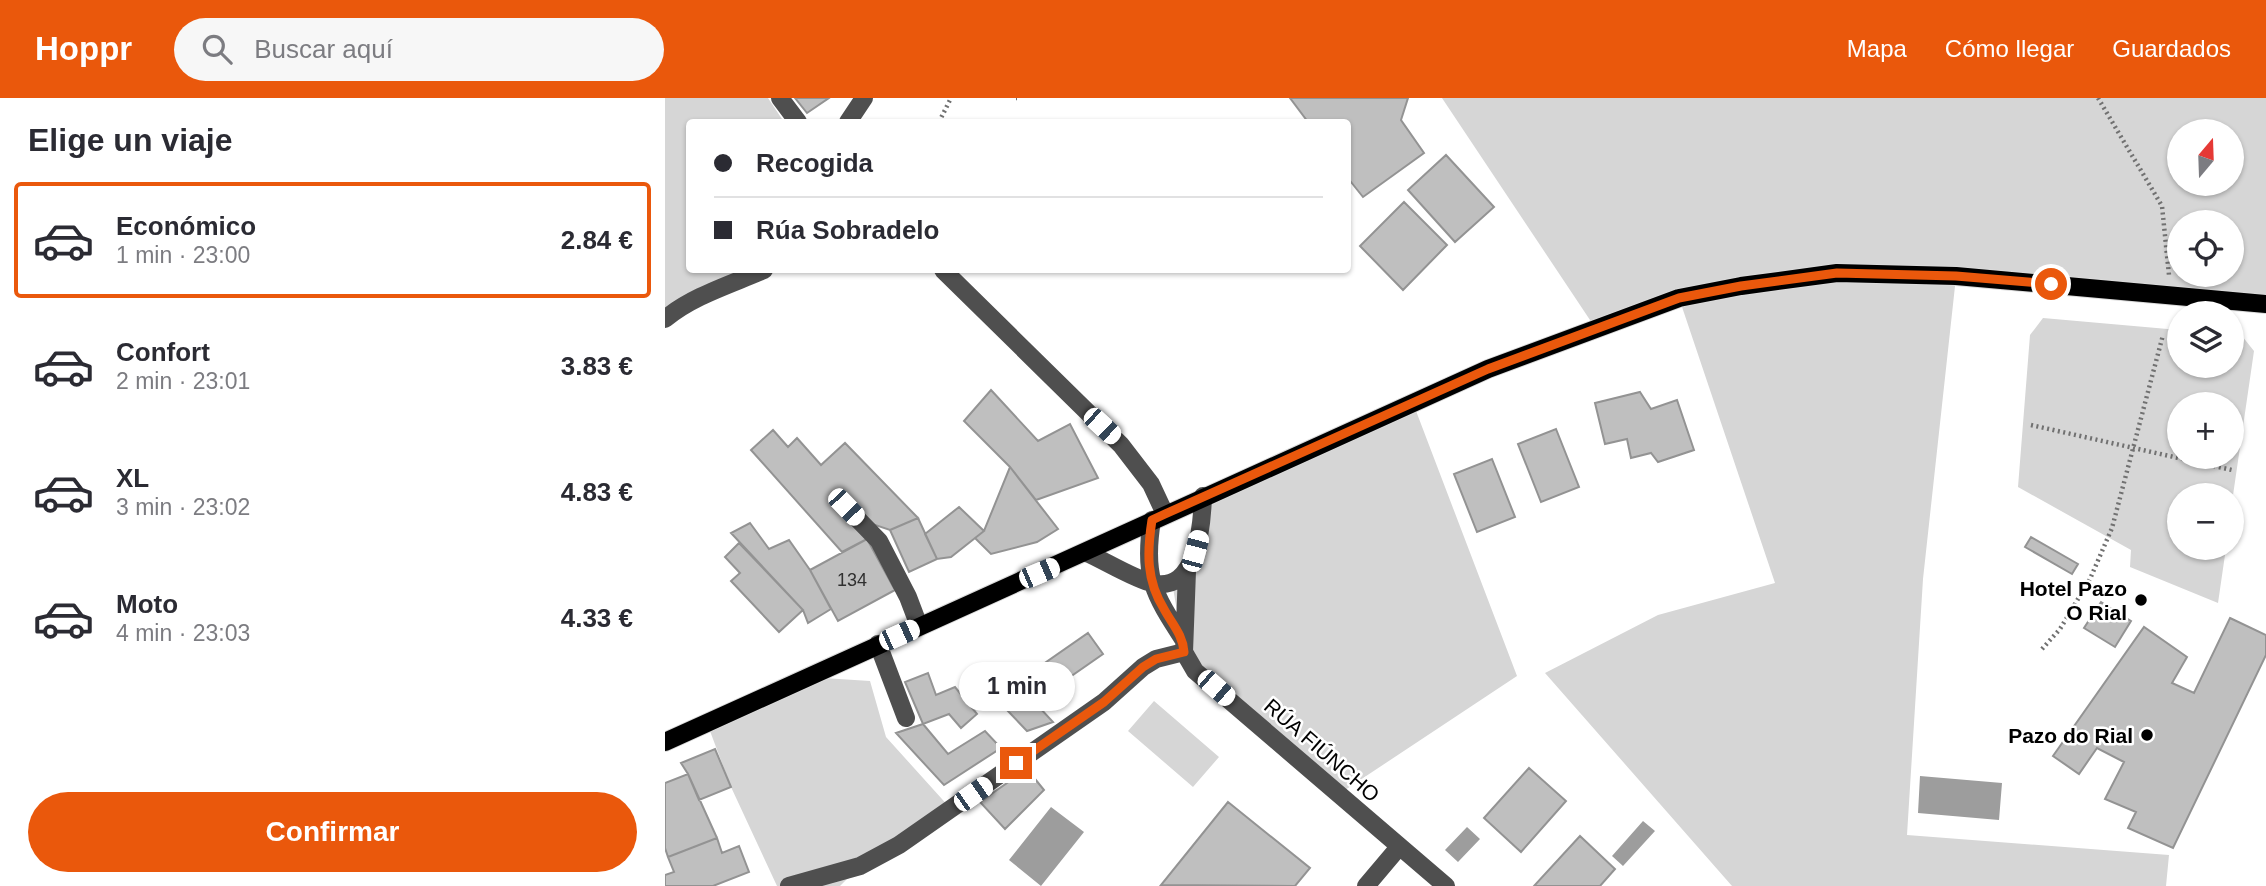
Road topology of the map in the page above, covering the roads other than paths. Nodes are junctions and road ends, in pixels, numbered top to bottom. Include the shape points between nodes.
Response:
1 (780, 98) edge
2 (864, 98) edge
3 (796, 119) edge
4 (850, 119) edge
5 (757, 273) edge
6 (946, 273) edge
7 (2266, 304) edge
8 (665, 319) edge
9 (1203, 496) junction
10 (846, 507) dead end
11 (1159, 517) junction
12 (1087, 553) junction
13 (1187, 571) junction
14 (1151, 583) junction
15 (919, 626) junction
16 (879, 644) junction
17 (1183, 646) junction
18 (906, 719) dead end
19 (665, 742) edge
20 (1399, 847) junction
21 (789, 886) edge
22 (1366, 886) edge
23 (1446, 886) edge

1 - 3 street
2 - 4 street
5 - 8 street
6 - 11 street via 1121,445 1150,484
7 - 9 main road via 1956,276 1837,273 1741,286 1679,298 1488,369
9 - 11 main road
9 - 13 street via 1202,527
10 - 15 street via 879,541
11 - 12 main road
11 - 14 street, RÚA FIÚNCHO via 1148,547
12 - 14 street
12 - 15 main road
13 - 14 street via 1172,582
13 - 17 street
14 - 17 street, RÚA FIÚNCHO
15 - 16 main road
16 - 18 street
16 - 19 main road
17 - 20 street, RÚA FIÚNCHO via 1195,671
17 - 21 street via 1143,667 1104,702 899,845 860,866
20 - 22 street
20 - 23 street, RÚA FIÚNCHO

